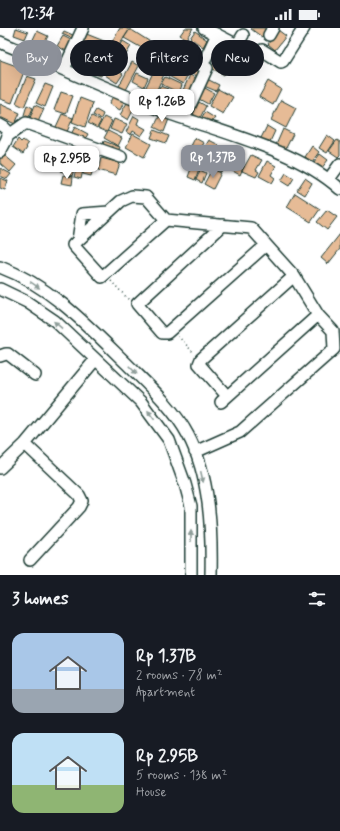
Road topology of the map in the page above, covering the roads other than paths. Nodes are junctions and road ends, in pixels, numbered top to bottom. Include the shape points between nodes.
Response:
1 (83, 28) edge
2 (204, 28) edge
3 (304, 28) edge
4 (217, 34) junction
5 (242, 35) dead end
6 (0, 42) edge
7 (264, 51) edge
8 (64, 69) junction
9 (184, 118) junction
10 (0, 126) edge
11 (9, 134) junction
12 (0, 152) edge
13 (121, 157) dead end
14 (340, 164) edge
15 (329, 179) junction
16 (340, 188) edge
17 (109, 212) junction
18 (166, 220) junction
19 (224, 225) junction
20 (78, 240) junction
21 (266, 245) junction
22 (0, 267) edge
23 (294, 276) junction
24 (0, 289) edge
25 (318, 315) junction
26 (0, 356) edge
27 (95, 360) junction
28 (35, 375) dead end
29 (25, 444) junction
30 (195, 452) junction
31 (0, 468) edge
32 (209, 504) junction
33 (191, 506) junction
34 (30, 560) dead end
35 (191, 575) edge
36 (211, 575) edge

1 - 8 street
2 - 4 street
3 - 7 street via 283,62
4 - 5 street via 237,45
4 - 9 street via 202,66 207,68
6 - 8 street
8 - 9 street
9 - 15 street via 299,161
10 - 11 street via 6,128
11 - 12 street
11 - 13 street via 26,123
14 - 15 street
15 - 16 street
17 - 18 street via 120,201 132,196 146,197
17 - 20 street
17 - 20 street via 82,214
18 - 19 street
18 - 20 street via 102,277 73,245
19 - 21 street via 250,228
19 - 21 street via 137,304 162,333 167,333
21 - 23 street
22 -> 30 street via 29,281 64,305 95,333 166,403 188,436
23 - 25 street
23 - 25 street via 201,359 199,364 224,399
27 -> 24 street via 55,321 27,302
25 - 30 street via 333,331 334,349 240,432
26 - 28 street via 8,354
27 - 29 street
33 -> 27 street via 169,440 141,402
29 - 31 street
29 - 34 street via 79,495 82,502
30 -> 32 street
32 - 33 street
32 - 36 street
35 -> 33 street

